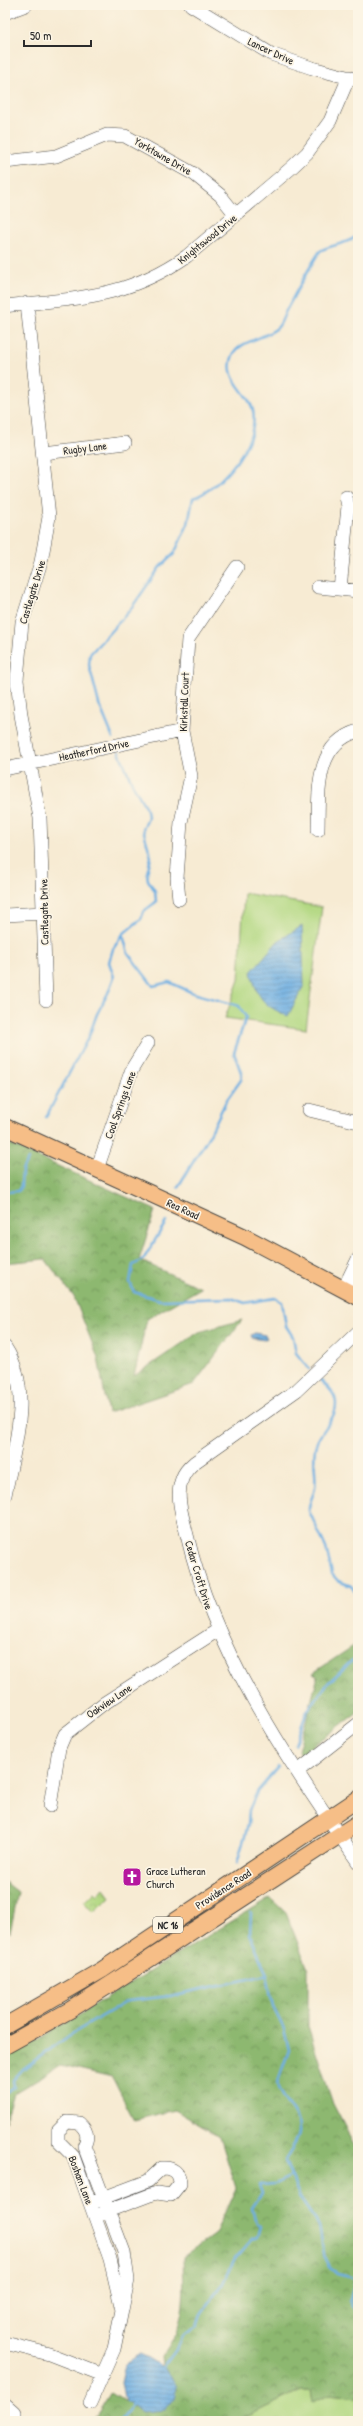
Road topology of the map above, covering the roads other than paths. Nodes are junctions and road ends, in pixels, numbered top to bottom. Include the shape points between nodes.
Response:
1 (26, 5) edge
2 (191, 5) edge
3 (5, 13) edge
4 (354, 78) edge
5 (5, 162) edge
6 (236, 215) junction
7 (27, 304) junction
8 (5, 306) edge
9 (126, 443) dead end
10 (44, 453) junction
11 (346, 497) dead end
12 (238, 567) dead end
13 (318, 587) dead end
14 (340, 589) junction
15 (358, 591) edge
16 (182, 731) junction
17 (358, 731) edge
18 (30, 764) junction
19 (5, 769) edge
20 (318, 830) dead end
21 (179, 899) dead end
22 (44, 913) junction
23 (5, 915) edge
24 (46, 1000) dead end
25 (148, 1043) dead end
26 (309, 1110) dead end
27 (358, 1122) edge
28 (5, 1128) edge
29 (97, 1169) junction
30 (358, 1259) edge
31 (344, 1288) junction
32 (358, 1297) edge
33 (358, 1332) edge
34 (5, 1347) edge
35 (5, 1495) edge
36 (218, 1630) junction
37 (358, 1724) edge
38 (298, 1772) junction
39 (358, 1799) edge
40 (50, 1806) dead end
41 (328, 1819) junction
42 (358, 1823) edge
43 (340, 1836) junction
44 (358, 1862) edge
45 (5, 2026) edge
46 (5, 2046) edge
47 (84, 2146) junction
48 (69, 2151) junction
49 (152, 2178) junction
50 (157, 2193) junction
51 (103, 2198) junction
52 (90, 2203) junction
53 (108, 2211) junction
54 (95, 2216) junction
55 (122, 2310) junction
56 (5, 2343) edge
57 (103, 2375) junction
58 (90, 2403) dead end
59 (5, 2404) edge
60 (14, 2421) edge

1 - 3 street
2 - 4 street, Lancer Drive via 271,54 312,68
4 - 6 street, Knightswood Drive via 330,121 307,153
5 - 6 street, Yorktowne Drive via 56,156 107,136 125,136 194,174 220,195
6 - 7 street, Knightswood Drive via 170,268 132,287 92,296
7 - 8 street, Knightswood Drive
7 - 10 street, Castlegate Drive
9 - 10 street, Rugby Lane
10 - 18 street, Castlegate Drive via 49,503 48,530 22,622 17,662 19,704
11 - 14 street via 348,506
12 - 16 street, Kirkstall Court via 188,639
13 - 14 street
14 - 15 street
16 - 18 street, Heatherford Drive
16 - 21 street, Kirkstall Court via 191,776 180,828 177,878
17 - 20 street via 333,747 323,763 320,775
18 - 19 street, Heatherford Drive
18 - 22 street, Castlegate Drive via 40,818
22 - 23 street
22 - 24 street, Castlegate Drive
25 - 29 street, Cool Springs Lane via 132,1069
26 - 27 street
28 - 29 main road, Rea Road
29 - 31 main road, Rea Road via 245,1237
30 - 31 street
31 - 32 main road, Rea Road
33 - 36 street, Cedar Croft Drive via 297,1390 210,1450 188,1469 182,1478 181,1504 189,1546 204,1597
34 - 35 street via 18,1375 21,1399
36 - 38 street, Cedar Croft Drive via 262,1713
36 - 40 street, Oakview Lane via 104,1704 65,1734 59,1748
37 - 38 street
38 - 41 street, Cedar Croft Drive
39 - 41 main road, Providence Road / NC 16
41 - 43 street, Cedar Croft Drive
41 - 45 main road, Providence Road / NC 16 via 102,1970
42 - 43 main road, Providence Road / NC 16
43 - 44 street, Cedar Croft Drive
43 - 46 main road, Providence Road / NC 16 via 70,2010
47 - 48 street
47 - 48 street, Bosham Lane via 87,2136 83,2127 75,2122 67,2122 57,2136 61,2146
47 - 51 street, Bosham Lane
48 - 52 street, Bosham Lane
49 - 50 street via 152,2186
49 - 50 street via 158,2170 167,2168 175,2171 180,2180 178,2189 171,2195
49 - 51 street
50 - 53 street
51 - 52 street
51 - 53 street, Bosham Lane
52 - 54 street, Bosham Lane
53 - 54 street
53 - 55 street, Bosham Lane via 126,2265 128,2280
54 - 55 street, Bosham Lane via 116,2278
55 - 57 street, Bosham Lane via 118,2337
56 - 57 street via 49,2354
57 - 58 street, Bosham Lane
59 - 60 street via 14,2412

